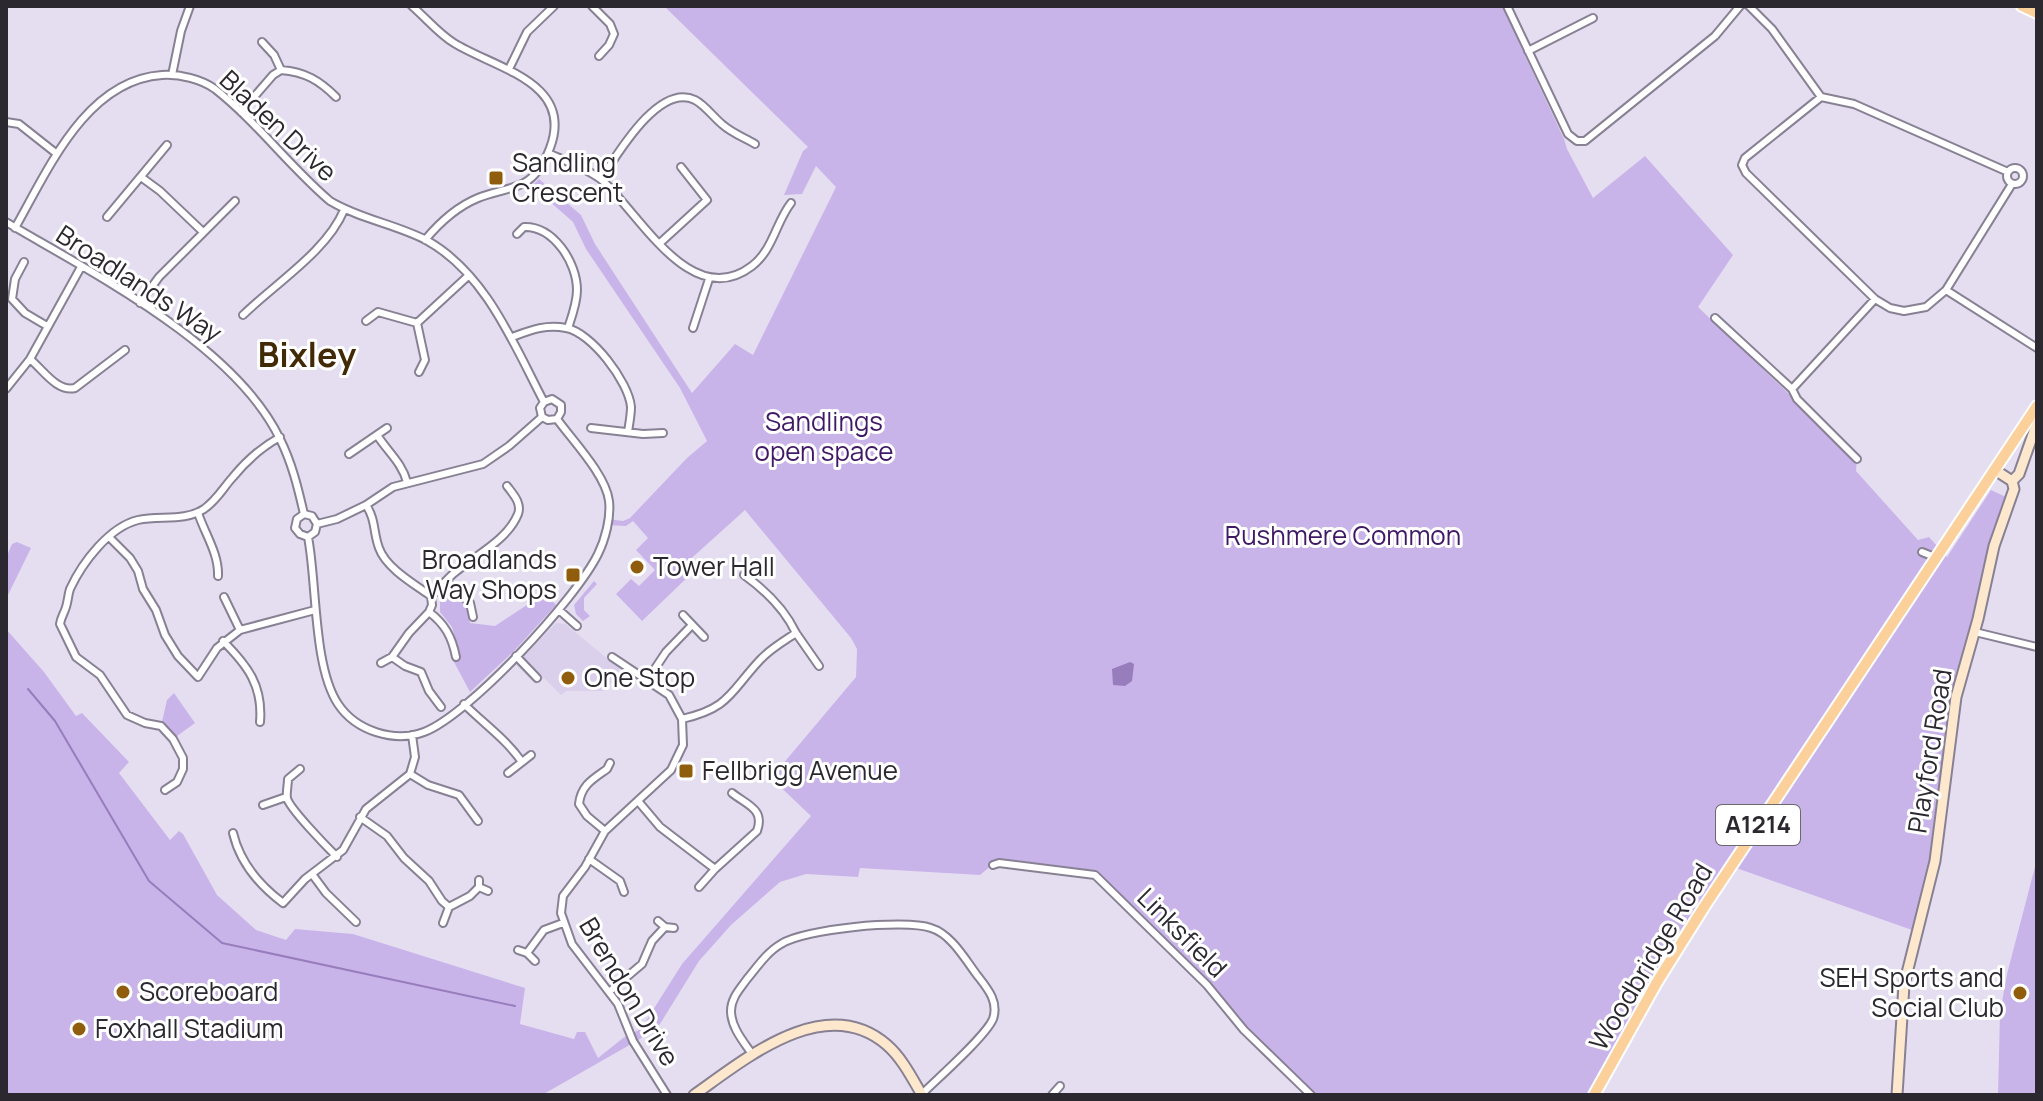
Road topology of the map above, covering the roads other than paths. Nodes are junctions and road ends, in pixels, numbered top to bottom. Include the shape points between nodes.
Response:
1 (190, 6) edge
2 (412, 6) edge
3 (554, 6) edge
4 (592, 6) edge
5 (1507, 6) edge
6 (1740, 6) edge
7 (1749, 6) edge
8 (2022, 6) edge
9 (2037, 13) edge
10 (1593, 18) dead end
11 (262, 42) dead end
12 (1528, 51) junction
13 (599, 56) dead end
14 (509, 69) junction
15 (281, 70) junction
16 (172, 75) junction
17 (336, 97) dead end
18 (1821, 97) junction
19 (241, 112) junction
20 (6, 122) edge
21 (755, 144) dead end
22 (167, 145) dead end
23 (548, 153) junction
24 (57, 154) junction
25 (681, 167) dead end
26 (2008, 172) junction
27 (141, 177) junction
28 (601, 179) junction
29 (2012, 184) junction
30 (235, 201) dead end
31 (791, 203) dead end
32 (344, 210) junction
33 (107, 217) dead end
34 (6, 222) edge
35 (15, 228) junction
36 (203, 232) junction
37 (517, 234) dead end
38 (425, 240) junction
39 (660, 243) junction
40 (24, 262) dead end
41 (81, 267) junction
42 (468, 276) junction
43 (709, 279) junction
44 (1946, 290) junction
45 (9, 299) edge
46 (1875, 299) junction
47 (140, 303) junction
48 (243, 315) dead end
49 (1715, 318) dead end
50 (366, 321) dead end
51 (417, 323) junction
52 (47, 326) junction
53 (568, 328) junction
54 (693, 328) dead end
55 (512, 337) junction
56 (2037, 348) edge
57 (125, 350) dead end
58 (30, 359) junction
59 (419, 372) dead end
60 (6, 389) edge
61 (1792, 389) junction
62 (544, 402) junction
63 (2037, 406) edge
64 (542, 417) junction
65 (557, 419) junction
66 (2037, 423) edge
67 (387, 428) dead end
68 (591, 428) dead end
69 (628, 432) junction
70 (663, 433) dead end
71 (377, 435) junction
72 (280, 437) junction
73 (349, 454) dead end
74 (1857, 459) dead end
75 (1995, 470) junction
76 (2012, 481) junction
77 (407, 482) junction
78 (507, 486) dead end
79 (366, 505) junction
80 (198, 513) junction
81 (304, 514) junction
82 (317, 524) junction
83 (109, 537) junction
84 (308, 537) junction
85 (1922, 552) dead end
86 (1935, 561) junction
87 (744, 575) dead end
88 (218, 576) dead end
89 (446, 581) junction
90 (431, 596) junction
91 (224, 597) dead end
92 (315, 610) junction
93 (559, 610) junction
94 (429, 612) junction
95 (683, 615) dead end
96 (473, 617) dead end
97 (692, 625) junction
98 (577, 626) dead end
99 (240, 630) junction
100 (1975, 632) junction
101 (796, 633) junction
102 (704, 637) dead end
103 (223, 641) junction
104 (2037, 647) edge
105 (819, 650) dead end
106 (516, 656) junction
107 (812, 656) junction
108 (392, 657) junction
109 (456, 657) dead end
110 (612, 657) dead end
111 (381, 663) dead end
112 (819, 666) dead end
113 (537, 678) dead end
114 (648, 679) junction
115 (464, 704) junction
116 (441, 707) dead end
117 (682, 719) junction
118 (260, 722) dead end
119 (412, 735) junction
120 (531, 755) dead end
121 (522, 762) junction
122 (610, 763) dead end
123 (300, 769) dead end
124 (604, 772) junction
125 (508, 773) dead end
126 (410, 774) junction
127 (609, 779) dead end
128 (735, 785) dead end
129 (165, 790) dead end
130 (286, 797) junction
131 (638, 801) junction
132 (263, 805) dead end
133 (360, 817) junction
134 (488, 825) dead end
135 (605, 831) junction
136 (233, 833) dead end
137 (337, 857) junction
138 (589, 859) junction
139 (993, 865) dead end
140 (715, 869) junction
141 (312, 874) junction
142 (699, 887) dead end
143 (488, 891) dead end
144 (624, 892) dead end
145 (449, 907) junction
146 (658, 921) dead end
147 (356, 922) dead end
148 (443, 923) dead end
149 (563, 923) junction
150 (665, 927) junction
151 (674, 928) dead end
152 (518, 950) dead end
153 (527, 953) junction
154 (535, 961) dead end
155 (609, 992) junction
156 (752, 1054) junction
157 (1060, 1086) dead end
158 (922, 1094) edge
159 (667, 1095) edge
160 (694, 1095) edge
161 (1052, 1095) edge
162 (1311, 1095) edge
163 (1594, 1095) edge
164 (1897, 1095) edge

1 - 16 street
2 - 14 street via 455,44
3 - 14 street via 527,32
4 - 13 street via 614,34
5 - 12 street
6 - 12 street via 1715,36 1585,141 1568,134
7 - 18 street
8 - 9 main road
10 - 12 street
11 - 15 street
14 - 23 street via 546,99 553,126
15 - 17 street via 317,79
15 - 19 street
16 - 19 street, Bladen Drive via 212,87
16 - 24 street, Bladen Drive via 151,76 115,90 84,118
18 - 26 street via 1854,104
18 - 46 street via 1742,165
19 - 32 street, Bladen Drive via 312,186
20 - 24 street via 19,124
21 - 28 street via 725,127 696,100 676,97 648,115
22 - 27 street
23 - 28 street
23 - 38 street via 531,178 476,198 451,213
24 - 35 street, Bladen Drive
25 - 39 street via 707,200
26 - 29 street
26 - 29 street via 2014,168 2023,173 2022,181
27 - 33 street
27 - 36 street
28 - 39 street
29 - 44 street
30 - 36 street
31 - 43 street via 753,265 731,277
32 - 38 street, Bladen Drive
32 - 48 street via 317,250
34 - 35 street, Broadlands Way
35 - 41 street, Broadlands Way
36 - 47 street
37 - 53 street via 536,226 549,233 573,265 577,289
38 - 42 street, Bladen Drive
39 - 43 street via 686,269
40 - 45 street
41 - 47 street, Broadlands Way
41 - 52 street
42 - 51 street
42 - 55 street, Bladen Drive
43 - 54 street
44 - 46 street via 1916,310 1890,308
44 - 56 street
45 - 52 street
46 - 61 street
47 - 72 street, Broadlands Way via 233,373
49 - 61 street
50 - 51 street via 378,312
51 - 59 street via 425,360
52 - 58 street
53 - 55 street via 540,326
53 - 69 street via 583,334 603,354 624,389 631,406
55 - 62 street, Bladen Drive
57 - 58 street via 67,390
58 - 60 street
61 - 74 street
62 - 64 street
62 - 65 street via 552,399 561,405
63 - 75 main road, A1214
64 - 65 street
64 - 77 street via 483,464
65 - 93 street via 609,500 598,554
66 - 76 street, Playford Road
67 - 71 street
68 - 69 street
69 - 70 street
71 - 73 street
71 - 77 street via 403,466
72 - 80 street
72 - 81 street, Broadlands Way
75 - 76 street
75 - 86 main road, A1214
76 - 100 street, Playford Road
77 - 79 street
78 - 89 street via 518,500 518,514 502,536
79 - 82 street
79 - 90 street via 374,517 379,550
80 - 83 street via 134,521
80 - 88 street via 217,558
81 - 82 street
81 - 84 street via 295,528
82 - 84 street
83 - 103 street via 130,558 165,635 198,677
83 - 129 street via 77,576 60,624 76,657 100,675 127,715 161,726 173,739 183,769
84 - 92 street
85 - 86 street
86 - 163 main road, Woodbridge Road / A1214 via 1695,920
87 - 101 street via 761,587
89 - 90 street
89 - 96 street via 470,603
90 - 94 street
91 - 99 street
92 - 99 street
92 - 119 street via 330,690 340,707 373,731
93 - 98 street
93 - 106 street
94 - 108 street
94 - 109 street via 448,631
95 - 97 street
97 - 102 street
97 - 114 street
99 - 103 street
100 - 104 street
100 - 164 street, Playford Road via 1956,697 1935,861 1904,985
101 - 107 street
101 - 117 street via 761,659 729,699
103 - 118 street via 251,675 262,703
105 - 107 street
106 - 113 street
106 - 115 street
107 - 112 street
108 - 111 street
108 - 116 street via 421,672
110 - 114 street
114 - 117 street via 669,695
115 - 119 street via 431,729
115 - 121 street via 506,740
117 - 131 street, Brendon Drive via 678,760
119 - 126 street via 415,757
120 - 121 street
121 - 125 street
122 - 124 street
123 - 130 street via 288,779
124 - 127 street
124 - 135 street via 583,788 579,804
126 - 133 street
126 - 134 street via 459,795 475,824
128 - 140 street via 728,793 756,809 760,823
130 - 132 street
130 - 137 street
131 - 135 street, Brendon Drive
131 - 140 street via 660,827
133 - 137 street
133 - 145 street via 387,836
135 - 138 street, Brendon Drive
136 - 141 street via 260,885 283,903
137 - 141 street
138 - 144 street via 620,881
138 - 149 street, Brendon Drive via 563,896
139 - 162 street, Linksfield via 1095,875
140 - 142 street
141 - 147 street
143 - 145 street via 479,884 470,896
145 - 148 street
146 - 150 street
149 - 153 street via 544,930
149 - 155 street, Brendon Drive via 572,944
150 - 151 street
150 - 155 street via 642,964
152 - 153 street
153 - 154 street
155 - 159 street, Brendon Drive
156 - 158 street via 809,1028 853,1029 891,1049
156 - 158 street via 733,1022 733,1000 762,960 781,944 796,935 856,928 932,928 951,942 995,1004 986,1029
156 - 160 street
157 - 161 street

